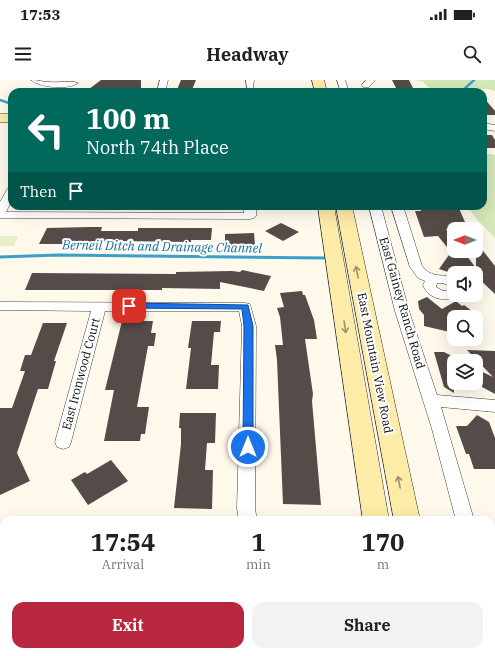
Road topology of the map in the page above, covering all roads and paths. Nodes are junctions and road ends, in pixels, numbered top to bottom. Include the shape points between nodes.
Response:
1 (35, 80) edge
2 (74, 83) dead end
3 (8, 198) edge
4 (327, 210) edge
5 (345, 210) edge
6 (376, 210) edge
7 (398, 210) edge
8 (126, 211) edge
9 (250, 211) edge
10 (0, 214) edge
11 (432, 280) junction
12 (447, 280) edge
13 (447, 294) edge
14 (0, 306) edge
15 (99, 306) junction
16 (431, 400) junction
17 (495, 406) edge
18 (63, 442) dead end
19 (247, 516) edge
20 (375, 516) edge
21 (406, 516) edge
22 (464, 516) edge

1 - 2 street via 49,85
3 - 10 street
4 -> 20 main road, East Mountain View Road
21 -> 5 main road, East Mountain View Road
6 - 16 street, East Gainey Ranch Road via 402,311
7 - 11 street, East Gainey Ranch Road via 416,268
8 - 9 street
8 - 10 street
11 - 12 street
11 - 13 street via 429,288 435,293
14 - 15 street
15 - 18 street, East Ironwood Court
15 - 19 street via 245,307 248,326
16 - 17 street
16 - 22 street, East Gainey Ranch Road

